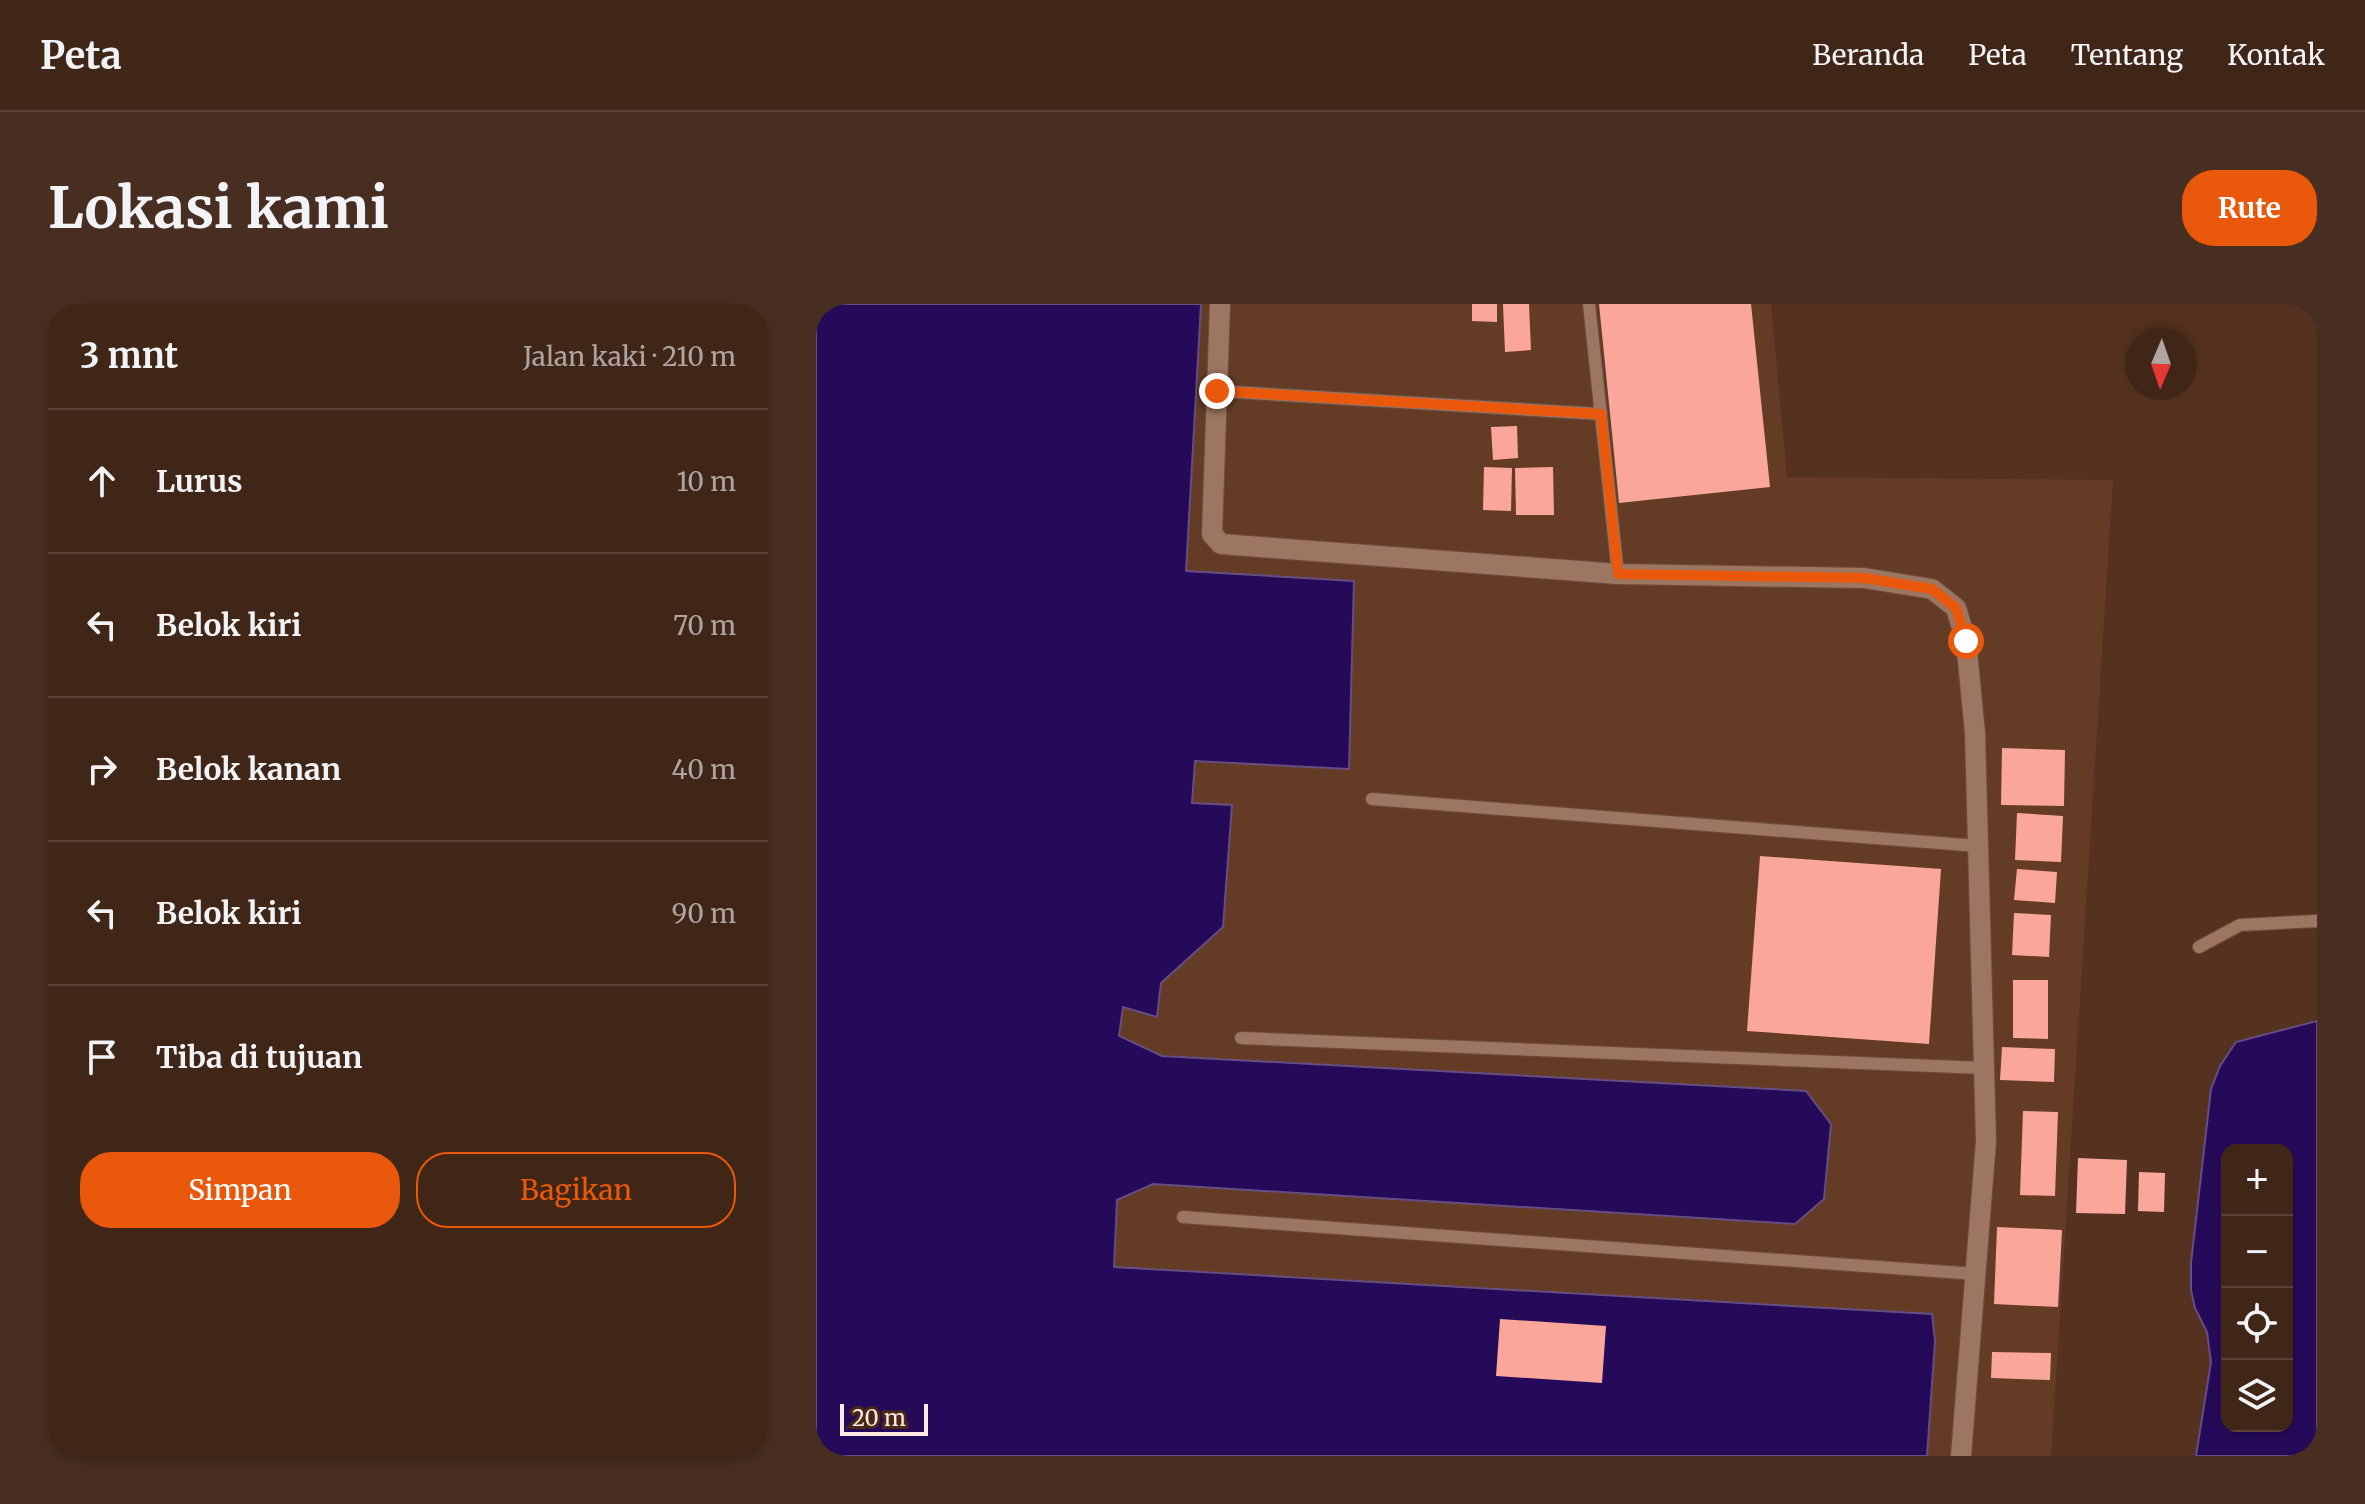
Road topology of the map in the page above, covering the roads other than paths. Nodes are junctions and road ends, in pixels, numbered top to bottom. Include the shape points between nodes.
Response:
1 (1220, 304) edge
2 (1589, 304) edge
3 (1217, 391) junction
4 (1601, 414) junction
5 (1618, 574) junction
6 (1372, 799) dead end
7 (1978, 846) junction
8 (2317, 921) edge
9 (2199, 947) dead end
10 (1241, 1038) dead end
11 (1984, 1068) junction
12 (1183, 1217) dead end
13 (1976, 1274) junction
14 (1961, 1456) edge

1 - 3 street
2 - 4 lane
3 - 4 lane
3 - 5 street via 1212,534 1221,544
4 - 5 lane
5 - 7 street via 1864,578 1932,589 1956,608 1966,641
6 - 7 lane
7 - 11 street
8 - 9 lane via 2240,925
10 - 11 lane
11 - 13 street via 1986,1141
12 - 13 lane
13 - 14 street

